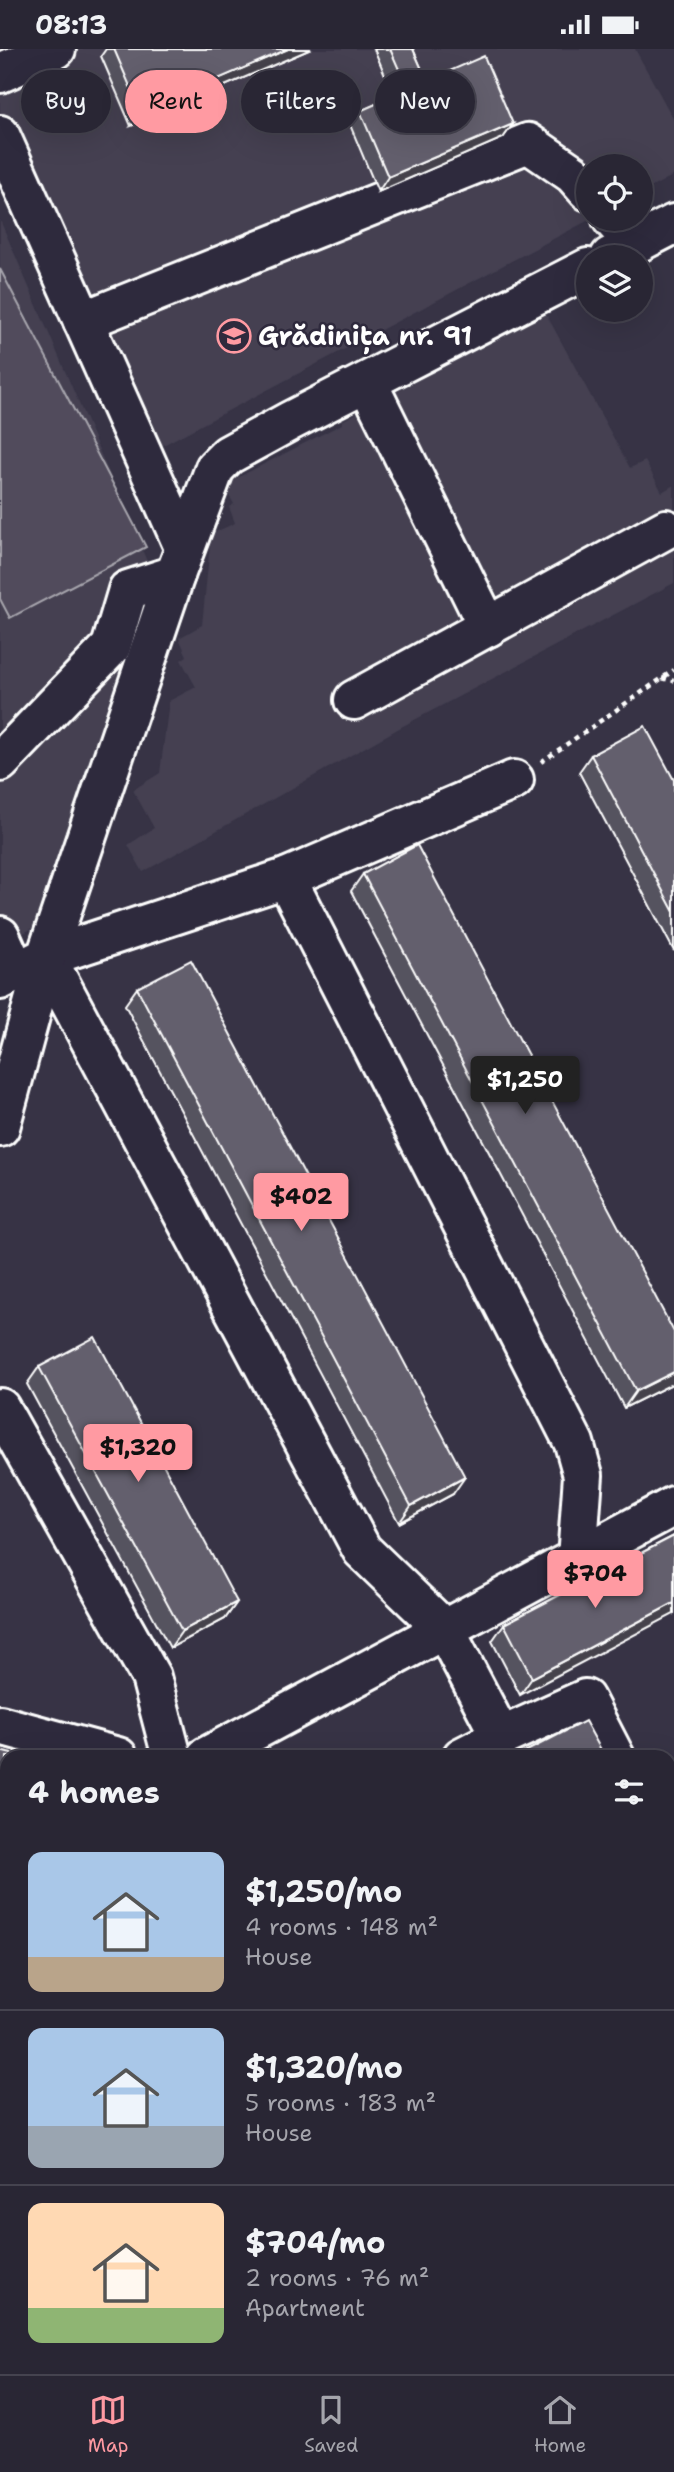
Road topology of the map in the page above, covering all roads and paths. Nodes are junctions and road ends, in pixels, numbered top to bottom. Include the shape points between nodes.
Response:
1 (56, 49) edge
2 (0, 73) edge
3 (0, 135) edge
4 (576, 177) edge
5 (674, 225) edge
6 (619, 240) edge
7 (576, 274) edge
8 (83, 321) junction
9 (367, 382) junction
10 (666, 529) dead end
11 (179, 561) junction
12 (488, 627) junction
13 (674, 670) edge
14 (663, 678) junction
15 (674, 681) edge
16 (354, 700) dead end
17 (0, 762) edge
18 (514, 780) joint
19 (286, 878) junction
20 (0, 936) edge
21 (21, 970) edge
22 (0, 1127) edge
23 (0, 1408) edge
24 (674, 1506) edge
25 (577, 1559) junction
26 (445, 1630) junction
27 (0, 1725) edge
28 (501, 1737) junction
29 (92, 1750) edge
30 (170, 1750) edge
31 (219, 1750) edge
32 (476, 1750) edge
33 (611, 1750) edge

1 - 2 main road
3 - 8 main road
4 - 8 main road via 528,143
5 - 6 main road
7 - 9 main road
8 - 11 main road
9 - 11 main road via 228,455 215,468
9 - 12 main road
10 - 12 main road
11 - 17 main road via 128,590 111,647
11 - 21 main road
12 - 16 main road
13 - 14 path
14 - 15 path
14 - 18 path
18 - 19 main road
19 - 21 main road
19 - 25 main road via 574,1443 583,1475
20 - 21 main road
21 - 22 main road
21 - 26 main road via 362,1550
23 - 30 main road via 151,1678
24 - 25 main road
25 - 26 main road
26 - 28 main road
26 - 31 main road
27 - 29 main road
28 - 32 main road
28 - 33 main road via 585,1699

